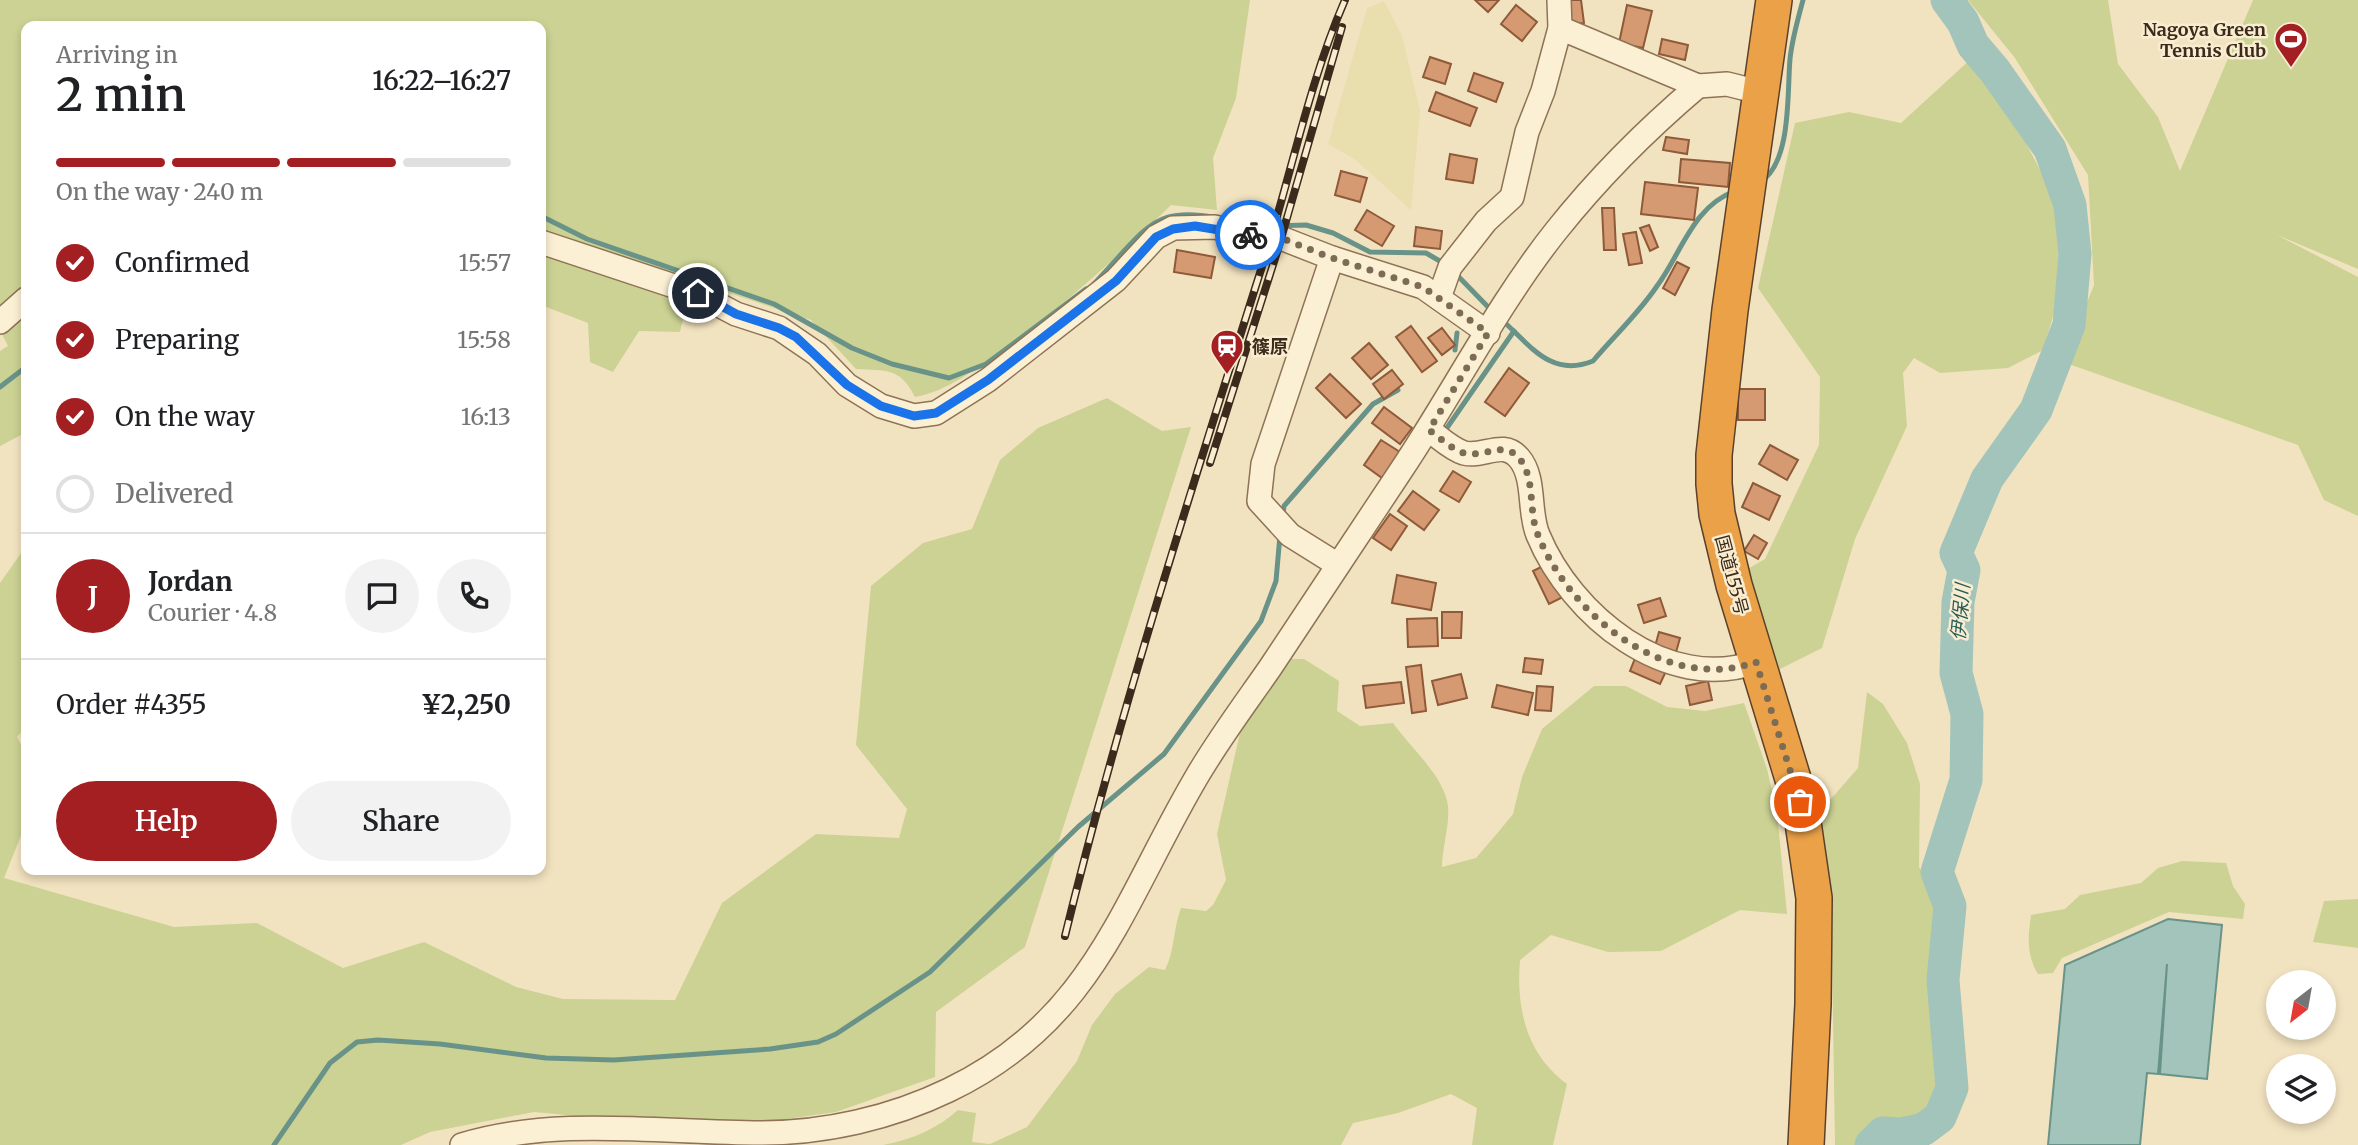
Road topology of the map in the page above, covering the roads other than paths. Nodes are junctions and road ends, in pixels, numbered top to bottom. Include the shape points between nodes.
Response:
1 (1559, 0) edge
2 (1774, 0) edge
3 (1560, 28) junction
4 (1698, 86) junction
5 (1759, 92) junction
6 (546, 244) edge
7 (1332, 258) junction
8 (1439, 298) junction
9 (21, 303) edge
10 (0, 322) edge
11 (1488, 333) junction
12 (1429, 430) junction
13 (1338, 565) junction
14 (1756, 662) junction
15 (462, 1145) edge
16 (1806, 1145) edge

1 - 3 street
2 - 5 highway, 国道155号
3 - 4 street
3 - 8 street via 1512,197 1486,221 1450,267
4 - 5 street via 1727,84
4 - 11 street via 1648,128 1553,234
5 - 14 highway, 国道155号 via 1714,455 1720,533
6 - 7 street via 698,293 736,314 779,328 817,354 847,385 881,406 914,416 936,413 988,380 1116,281 1156,237 1173,229 1215,227 1244,235 1263,234
7 - 8 street via 1423,287
7 - 13 street via 1262,464 1259,501 1290,535
8 - 11 street
9 - 10 street
11 - 12 street
12 - 13 street
12 - 14 street via 1462,452 1502,448 1520,458 1543,547 1582,603 1621,637 1693,669 1726,671
13 - 15 street via 1197,777 1101,957 1051,1017 1004,1056 942,1093 843,1125 763,1133 551,1128
14 - 16 highway, 国道155号 via 1800,802 1814,898

